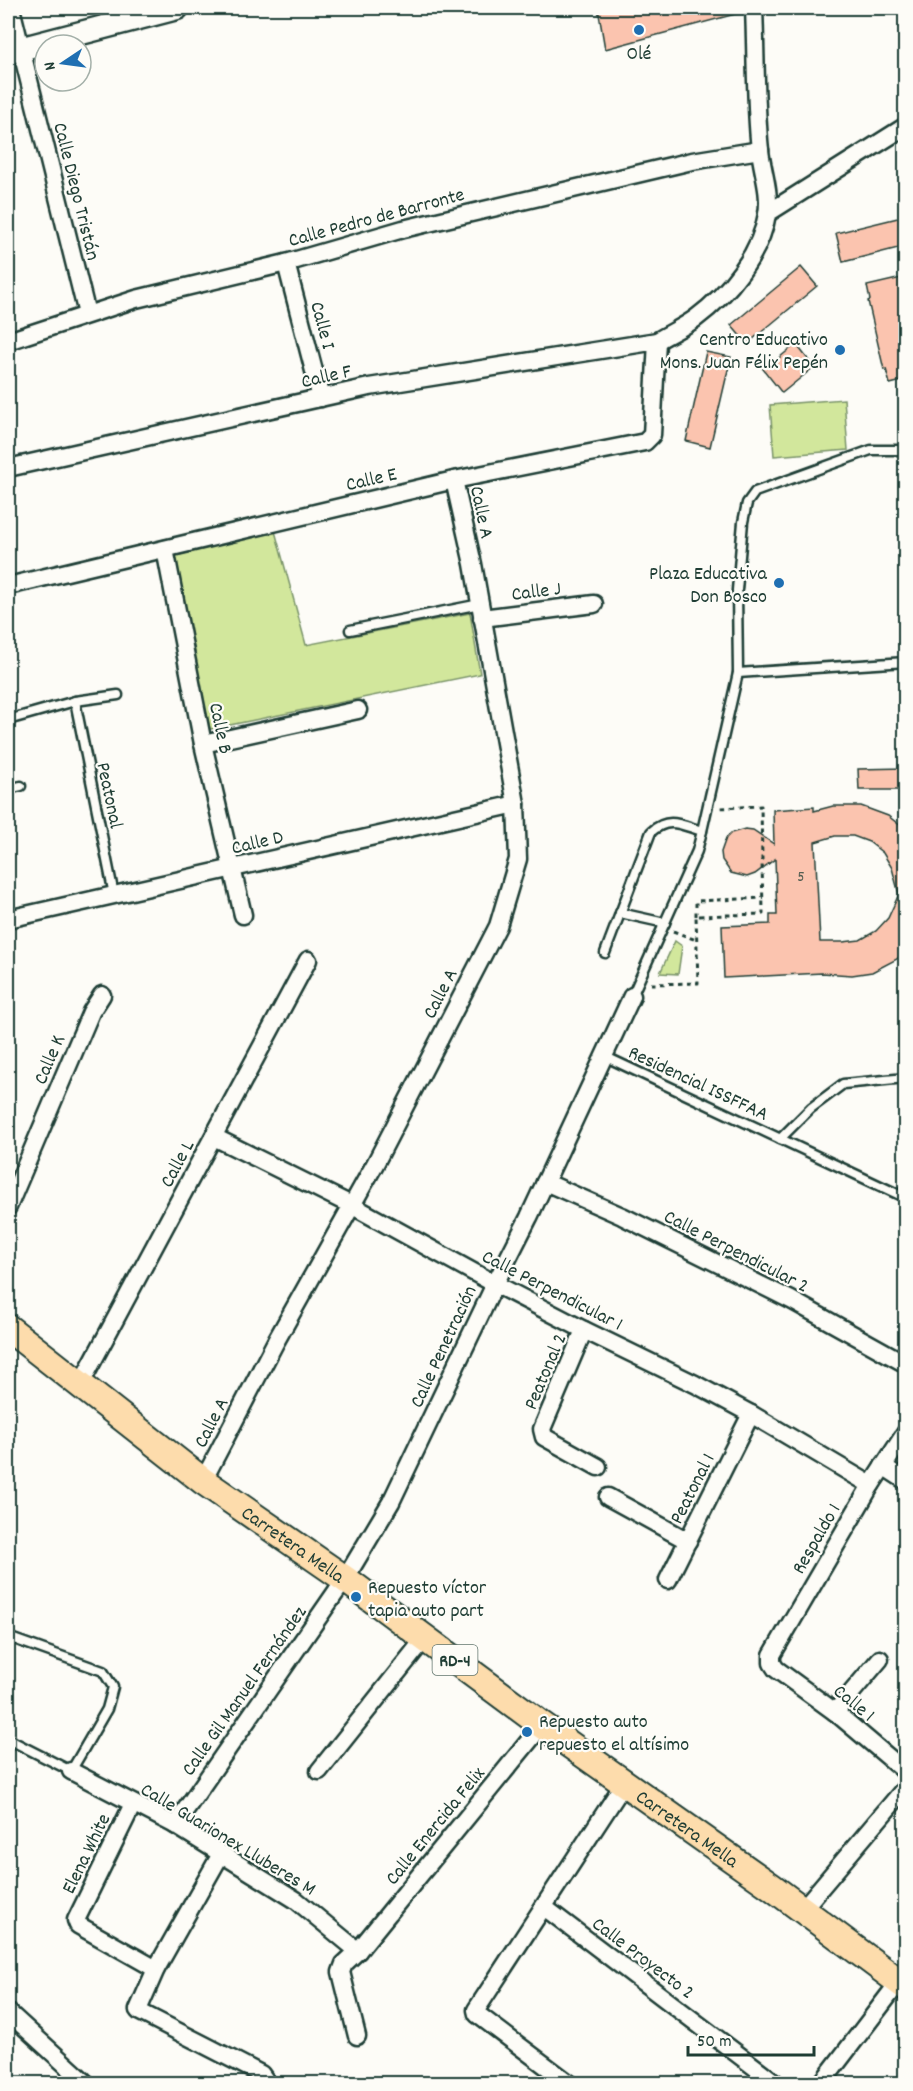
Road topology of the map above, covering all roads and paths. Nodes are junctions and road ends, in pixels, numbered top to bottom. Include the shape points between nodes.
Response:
1 (11, 8) edge
2 (177, 8) edge
3 (754, 8) edge
4 (14, 50) edge
5 (906, 126) edge
6 (760, 150) junction
7 (768, 213) junction
8 (286, 263) junction
9 (87, 314) junction
10 (8, 341) edge
11 (657, 341) junction
12 (321, 398) junction
13 (906, 450) edge
14 (8, 468) edge
15 (454, 480) junction
16 (165, 549) junction
17 (8, 586) edge
18 (594, 604) dead end
19 (481, 611) junction
20 (350, 630) dead end
21 (906, 662) edge
22 (738, 673) junction
23 (118, 695) dead end
24 (75, 701) junction
25 (358, 710) dead end
26 (8, 720) edge
27 (203, 744) junction
28 (21, 786) dead end
29 (8, 789) edge
30 (516, 804) junction
31 (707, 808) junction
32 (702, 831) junction
33 (231, 868) junction
34 (114, 895) junction
35 (763, 898) junction
36 (620, 913) junction
37 (243, 915) dead end
38 (696, 916) junction
39 (8, 919) edge
40 (664, 925) junction
41 (696, 940) junction
42 (605, 953) dead end
43 (308, 960) dead end
44 (635, 990) junction
45 (102, 995) dead end
46 (604, 1056) junction
47 (906, 1078) edge
48 (214, 1137) junction
49 (780, 1139) junction
50 (545, 1182) junction
51 (906, 1198) edge
52 (351, 1205) junction
53 (8, 1207) edge
54 (495, 1284) junction
55 (8, 1328) edge
56 (584, 1330) junction
57 (906, 1365) edge
58 (80, 1385) junction
59 (751, 1414) junction
60 (906, 1432) edge
61 (884, 1466) junction
62 (598, 1467) dead end
63 (203, 1481) junction
64 (906, 1481) edge
65 (871, 1485) junction
66 (608, 1497) dead end
67 (688, 1541) junction
68 (345, 1579) junction
69 (668, 1580) dead end
70 (8, 1637) edge
71 (425, 1638) junction
72 (880, 1659) dead end
73 (776, 1669) joint
74 (835, 1712) junction
75 (542, 1725) junction
76 (8, 1739) edge
77 (71, 1771) junction
78 (319, 1771) dead end
79 (906, 1772) edge
80 (625, 1782) junction
81 (906, 1787) edge
82 (133, 1804) junction
83 (175, 1825) junction
84 (221, 1854) junction
85 (544, 1907) junction
86 (801, 1911) junction
87 (358, 1951) junction
88 (156, 1970) junction
89 (902, 1985) edge
90 (8, 2012) edge
91 (357, 2036) dead end
92 (87, 2084) edge
93 (268, 2084) edge
94 (570, 2084) edge
95 (777, 2084) edge
96 (821, 2084) edge

1 - 4 street, Calle Diego Tristán
2 - 4 main road
3 - 6 street
4 - 9 street, Calle Diego Tristán
5 - 7 street
6 - 7 street
6 - 8 street, Calle Pedro de Barronte via 692,161 477,210
7 - 11 street via 754,252 733,282 694,319
8 - 9 street, Calle Pedro de Barronte
8 - 12 street, Calle I
9 - 10 street, Calle Pedro de Barronte
11 - 12 street, Calle F
11 - 15 street, Calle E via 652,435 645,442
12 - 14 street, Calle F
13 - 22 lane via 872,450 755,492 747,503 743,522 737,590
15 - 16 street, Calle E
15 - 19 street, Calle A
16 - 17 street, Calle E
16 - 27 street, Calle B
18 - 19 street, Calle J
19 - 20 lane
19 - 30 street, Calle A
21 - 22 lane
22 - 31 lane
23 - 24 lane
24 - 26 lane
24 - 34 lane, Peatonal
25 - 27 street
27 - 33 street, Calle B
28 - 29 lane
30 - 33 street, Calle D
30 - 52 street, Calle A via 518,859 498,926
31 - 32 lane
31 - 35 path via 761,806
32 - 36 lane via 670,822 651,832
32 - 40 lane
33 - 34 street, Calle D
33 - 37 street, Calle B
34 - 39 street, Calle D
35 - 38 path via 696,901
35 - 38 path via 763,914
36 - 40 lane
36 - 42 lane
38 - 41 path
40 - 41 path
40 - 44 lane
41 - 44 path via 698,983
43 - 48 street, Calle L
44 - 46 street, Calle Penetración
45 - 53 street, Calle K via 91,1012
46 - 49 lane, Residencial ISSFFAA
46 - 50 street, Calle Penetración
47 - 49 lane, Residencial ISSFFAA via 843,1084
48 - 52 street, Calle Perpendicular 1
48 - 58 street, Calle L
49 - 51 lane, Residencial ISSFFAA
50 - 54 street, Calle Penetración
50 - 57 street, Calle Perpendicular 2 via 791,1300
52 - 54 street, Calle Perpendicular 1
52 - 63 street, Calle A
54 - 56 street, Calle Perpendicular 1
54 - 68 street, Calle Penetración via 391,1502
55 - 58 main road, Carretera Mella / RD-4
56 - 59 street, Calle Perpendicular 1
56 - 62 street, Peatonal 2 via 542,1429 544,1437
58 - 63 main road, Carretera Mella / RD-4
59 - 65 street, Calle Perpendicular 1
59 - 67 street, Peatonal 1
60 - 61 street, Respaldo 1
61 - 64 street
61 - 65 street, Respaldo 1
63 - 68 main road, Carretera Mella / RD-4
65 - 73 street, Respaldo 1 via 772,1655
66 - 67 street
67 - 69 street, Peatonal 1
68 - 71 main road, Carretera Mella / RD-4
68 - 83 street, Calle Gil Manuel Fernández
70 - 77 lane via 104,1671 112,1687 107,1708
71 - 75 main road, Carretera Mella / RD-4
71 - 78 street
72 - 74 street
73 - 74 street, Calle 1
74 - 79 street, Calle 1
75 - 80 main road, Carretera Mella / RD-4
75 - 87 street, Calle Enercida Felix
76 - 77 lane
77 - 82 street, Calle Guarionex Lluberes M
80 - 85 street
80 - 86 main road, Carretera Mella / RD-4
81 - 86 street
82 - 83 street, Calle Guarionex Lluberes M
82 - 88 street, Elena White via 76,1920 78,1925
83 - 84 street, Calle Guarionex Lluberes M
84 - 87 street, Calle Guarionex Lluberes M via 296,1900
84 - 88 street
85 - 94 street via 477,2007 477,2013
85 - 95 street, Calle Proyecto 2
86 - 89 main road, Carretera Mella / RD-4
87 - 91 street, Calle Enercida Felix via 341,1972
88 - 93 street via 138,2006 140,2012 261,2074
89 - 96 street
90 - 92 street

